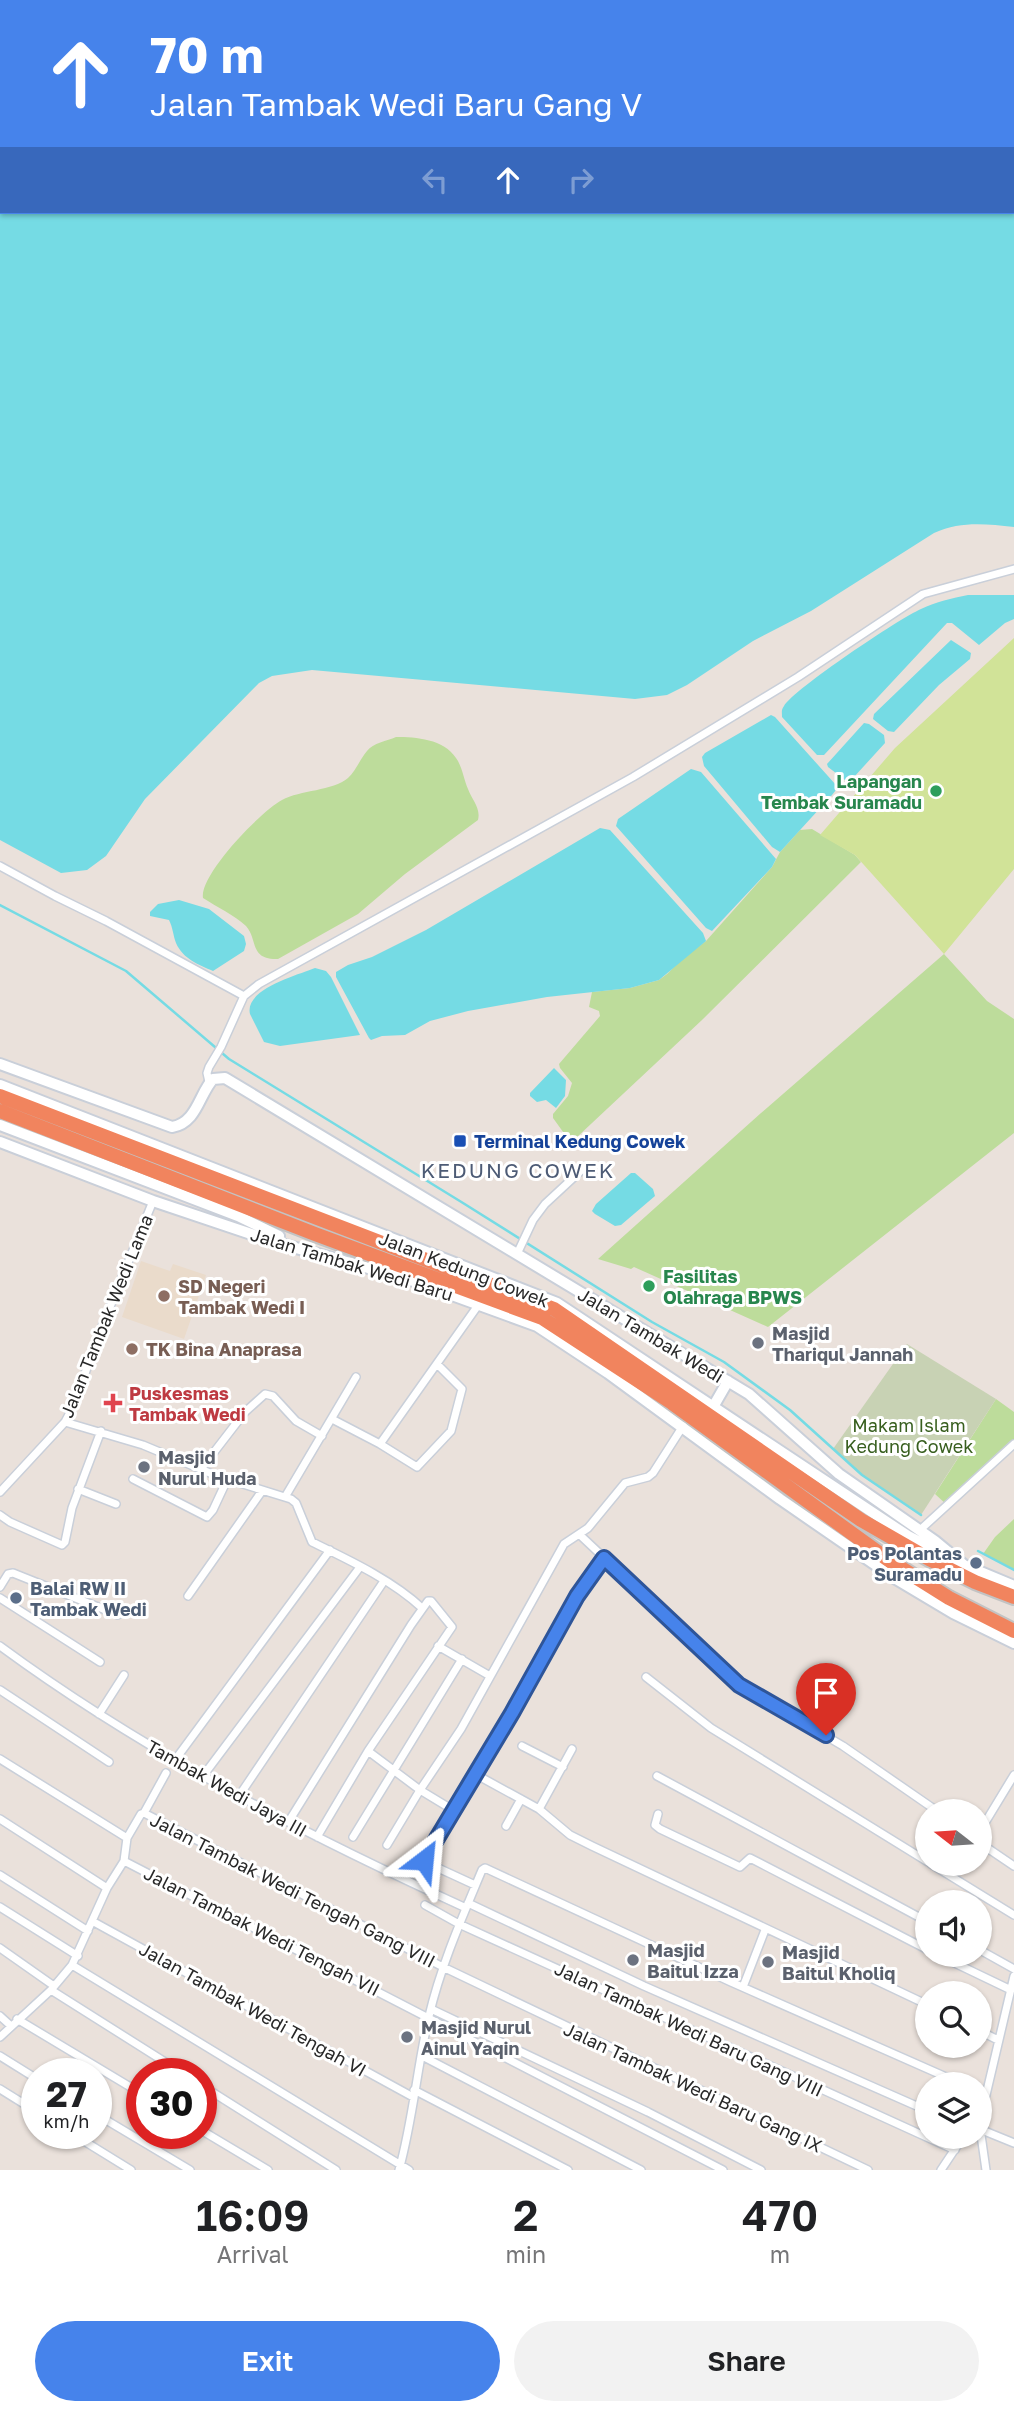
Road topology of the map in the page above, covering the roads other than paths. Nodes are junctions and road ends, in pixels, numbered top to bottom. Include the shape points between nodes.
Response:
1 (1014, 569) edge
2 (0, 866) edge
3 (244, 996) junction
4 (0, 1065) edge
5 (209, 1082) junction
6 (0, 1085) edge
7 (0, 1096) edge
8 (0, 1111) edge
9 (0, 1125) edge
10 (0, 1142) edge
11 (586, 1166) dead end
12 (153, 1201) junction
13 (519, 1250) junction
14 (331, 1256) junction
15 (479, 1304) junction
16 (438, 1364) junction
17 (356, 1377) dead end
18 (728, 1381) junction
19 (713, 1407) junction
20 (332, 1419) junction
21 (65, 1422) junction
22 (683, 1426) junction
23 (101, 1432) junction
24 (322, 1436) junction
25 (380, 1444) junction
26 (1014, 1444) edge
27 (201, 1469) junction
28 (839, 1474) junction
29 (133, 1479) dead end
30 (227, 1480) junction
31 (831, 1486) junction
32 (78, 1489) junction
33 (262, 1491) junction
34 (0, 1492) edge
35 (285, 1497) junction
36 (116, 1504) dead end
37 (0, 1515) edge
38 (920, 1530) junction
39 (850, 1531) junction
40 (830, 1534) junction
41 (579, 1535) junction
42 (330, 1550) junction
43 (604, 1558) junction
44 (964, 1565) junction
45 (360, 1567) junction
46 (384, 1581) junction
47 (1014, 1586) edge
48 (0, 1587) edge
49 (188, 1596) dead end
50 (1014, 1597) edge
51 (0, 1598) edge
52 (422, 1608) junction
53 (118, 1615) dead end
54 (1014, 1631) edge
55 (1014, 1643) edge
56 (0, 1646) edge
57 (438, 1646) junction
58 (463, 1659) junction
59 (100, 1662) dead end
60 (124, 1675) dead end
61 (490, 1676) junction
62 (646, 1676) dead end
63 (0, 1690) edge
64 (99, 1714) junction
65 (522, 1746) dead end
66 (572, 1749) dead end
67 (368, 1751) junction
68 (0, 1759) edge
69 (175, 1760) junction
70 (109, 1762) dead end
71 (563, 1767) junction
72 (395, 1769) junction
73 (166, 1773) dead end
74 (475, 1774) junction
75 (204, 1776) junction
76 (657, 1776) dead end
77 (1014, 1776) edge
78 (420, 1790) junction
79 (239, 1796) junction
80 (521, 1799) junction
81 (920, 1799) edge
82 (538, 1809) junction
83 (453, 1810) junction
84 (992, 1812) edge
85 (144, 1813) junction
86 (658, 1814) dead end
87 (0, 1819) edge
88 (289, 1821) junction
89 (506, 1826) dead end
90 (317, 1837) junction
91 (353, 1837) dead end
92 (127, 1838) junction
93 (387, 1845) dead end
94 (992, 1851) edge
95 (915, 1854) edge
96 (124, 1861) junction
97 (1014, 1866) edge
98 (0, 1875) edge
99 (950, 1876) edge
100 (475, 1885) junction
101 (107, 1888) junction
102 (425, 1905) dead end
103 (467, 1905) junction
104 (0, 1907) edge
105 (915, 1915) edge
106 (1014, 1915) edge
107 (92, 1921) junction
108 (459, 1924) junction
109 (765, 1930) junction
110 (88, 1931) junction
111 (915, 1943) edge
112 (0, 1948) edge
113 (78, 1956) junction
114 (992, 1957) edge
115 (72, 1965) junction
116 (963, 1967) edge
117 (443, 1968) junction
118 (1014, 1969) edge
119 (1014, 1976) edge
120 (743, 1987) junction
121 (52, 1988) junction
122 (1011, 1990) junction
123 (915, 1999) edge
124 (430, 2013) junction
125 (0, 2016) edge
126 (14, 2022) junction
127 (0, 2037) edge
128 (992, 2037) edge
129 (998, 2040) junction
130 (0, 2056) edge
131 (422, 2056) junction
132 (80, 2058) edge
133 (159, 2058) edge
134 (21, 2068) edge
135 (935, 2072) edge
136 (989, 2072) edge
137 (0, 2090) edge
138 (414, 2094) junction
139 (217, 2095) edge
140 (21, 2102) edge
141 (915, 2105) edge
142 (112, 2124) edge
143 (992, 2134) edge
144 (217, 2140) edge
145 (1014, 2143) edge
146 (97, 2149) edge
147 (983, 2149) edge
148 (955, 2150) joint
149 (400, 2168) edge
150 (131, 2170) edge
151 (190, 2170) edge
152 (268, 2170) edge
153 (336, 2170) edge
154 (409, 2170) edge
155 (568, 2170) edge
156 (641, 2170) edge
157 (723, 2170) edge
158 (761, 2170) edge
159 (868, 2170) edge
160 (941, 2170) edge
161 (986, 2170) edge

1 - 3 street via 923,594 644,771
2 - 3 street
3 - 5 street via 207,1073
4 - 5 main road via 173,1127 192,1115
5 - 13 main road, Jalan Tambak Wedi via 225,1078
6 - 19 main road via 545,1297
7 - 50 highway, Jalan Kedung Cowek via 554,1309 861,1520 929,1559
8 - 39 highway, Jalan Kedung Cowek via 542,1318 672,1403
9 - 14 main road
10 - 12 main road, Jalan Tambak Wedi Baru
11 - 13 street via 545,1204
12 - 14 main road, Jalan Tambak Wedi Baru
12 - 21 street, Jalan Tambak Wedi Lama
13 - 18 main road, Jalan Tambak Wedi
14 - 15 main road, Jalan Tambak Wedi Baru
15 - 16 street
15 - 22 main road, Jalan Tambak Wedi Baru via 550,1332
16 - 25 street
16 - 25 street via 462,1387 451,1431 417,1467
17 - 20 street
18 - 19 main road
18 - 28 main road, Jalan Tambak Wedi
19 - 31 main road
20 - 24 street
20 - 25 street
21 - 23 street
21 - 34 street, Jalan Tambak Wedi Lama
22 - 40 main road
22 - 41 street via 653,1472 625,1483
23 - 27 street
23 - 32 street
24 - 27 street via 265,1394 245,1412
24 - 35 street
26 - 38 street
27 - 30 street
28 - 31 main road
28 - 38 main road, Jalan Tambak Wedi
29 - 30 street via 206,1517
30 - 33 street
31 - 44 main road via 908,1536
32 - 36 street
32 - 37 street via 62,1545
33 - 35 street
33 - 49 street
35 - 42 street via 296,1503 309,1539
38 - 44 main road, Jalan Tambak Wedi
39 - 40 highway
39 - 54 highway, Jalan Kedung Cowek via 924,1583
40 - 55 main road via 953,1613
41 - 43 street
41 - 61 street via 561,1549
42 - 45 street
42 - 69 street
43 - 74 street via 577,1596
43 - 81 street via 739,1685 832,1738
44 - 47 main road
45 - 46 street
45 - 75 street
46 - 52 street
46 - 79 street
48 - 53 street via 13,1573
51 - 59 street
52 - 57 street via 430,1601 452,1625
52 - 88 street
56 - 64 street, Tambak Wedi Jaya III
57 - 58 street
57 - 67 street
58 - 61 street
58 - 72 street
60 - 64 street
61 - 78 street
62 - 95 street via 711,1728
63 - 70 street
64 - 69 street, Tambak Wedi Jaya III
65 - 71 street
66 - 71 street
67 - 72 street
67 - 90 street
68 - 92 street
69 - 75 street, Tambak Wedi Jaya III
71 - 82 street
72 - 78 street
72 - 91 street
73 - 85 street
74 - 80 street
74 - 83 street
75 - 79 street, Tambak Wedi Jaya III
76 - 105 street
77 - 84 street
78 - 83 street
78 - 93 street
79 - 88 street, Tambak Wedi Jaya III
80 - 82 street
80 - 89 street
82 - 109 street via 570,1835
83 - 100 street via 424,1860
85 - 92 street
85 - 117 street, Jalan Tambak Wedi Tengah Gang VIII
86 - 111 street via 655,1825 660,1829 740,1867 750,1858
87 - 101 street
88 - 90 street, Tambak Wedi Jaya III
90 - 103 street, Tambak Wedi Jaya III
92 - 96 street
94 - 97 street
96 - 101 street, Jalan Tambak Wedi Tengah VII
96 - 124 street, Jalan Tambak Wedi Tengah VII
98 - 110 street
99 - 106 street
100 - 103 street
100 - 120 street via 485,1868
101 - 107 street, Jalan Tambak Wedi Tengah VII
102 - 108 street, Jalan Tambak Wedi Baru Gang VIII
103 - 108 street
103 - 141 street, Tambak Wedi Jaya III
104 - 113 street
107 - 110 street, Jalan Tambak Wedi Tengah VII
107 - 138 street, Jalan Tambak Wedi Tengah VI
108 - 117 street
108 - 148 street, Jalan Tambak Wedi Baru Gang VIII
109 - 120 street
109 - 123 street
110 - 113 street, Jalan Tambak Wedi Tengah VII
112 - 121 street
113 - 115 street, Jalan Tambak Wedi Tengah VII
114 - 118 street
115 - 121 street, Jalan Tambak Wedi Tengah VII
115 - 149 street
116 - 122 street
117 - 124 street
117 - 159 street, Jalan Tambak Wedi Baru Gang IX
119 - 122 street
120 - 135 street
121 - 126 street, Jalan Tambak Wedi Tengah VII
121 - 133 street
122 - 129 street
124 - 131 street
124 - 157 street
124 - 158 street via 649,2112
125 - 126 street
126 - 127 street, Jalan Tambak Wedi Tengah VII
126 - 132 street
128 - 129 street
129 - 136 street
130 - 134 street
131 - 138 street
131 - 156 street
137 - 140 street
138 - 149 street
138 - 155 street, Jalan Tambak Wedi Tengah VI
139 - 153 street
142 - 151 street
143 - 145 street
144 - 152 street
146 - 150 street
147 - 161 street
148 - 160 street
149 - 154 street

